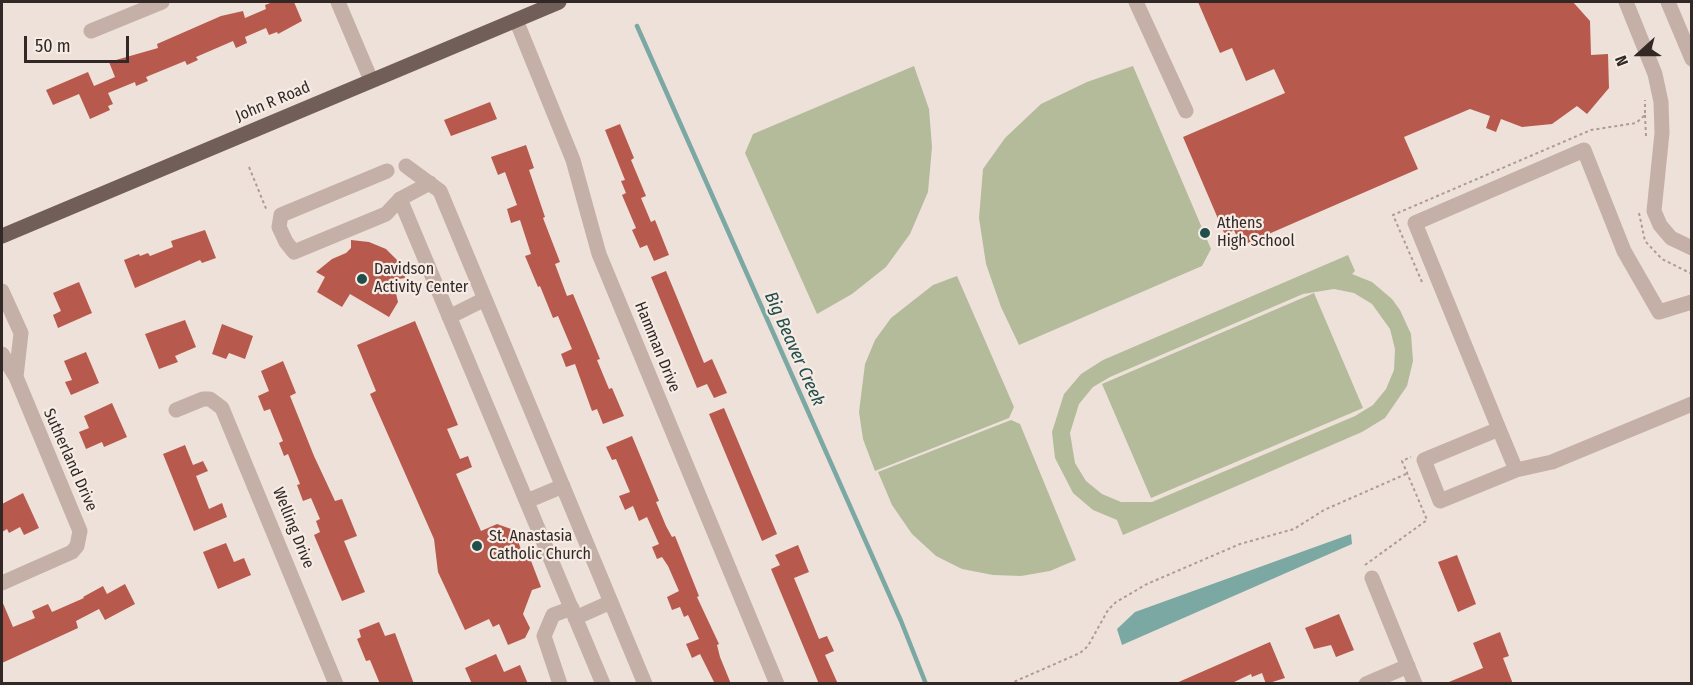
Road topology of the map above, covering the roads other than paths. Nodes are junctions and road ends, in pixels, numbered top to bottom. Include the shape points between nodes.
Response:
1 (162, 2) edge
2 (338, 2) edge
3 (559, 2) edge
4 (1136, 2) edge
5 (1626, 2) edge
6 (1668, 2) edge
7 (516, 20) junction
8 (91, 31) dead end
9 (1692, 59) edge
10 (371, 80) junction
11 (1186, 111) dead end
12 (406, 166) dead end
13 (387, 171) dead end
14 (430, 183) junction
15 (400, 199) junction
16 (2, 236) edge
17 (1692, 248) edge
18 (2, 291) edge
19 (485, 299) junction
20 (1692, 302) edge
21 (449, 317) junction
22 (2, 354) edge
23 (16, 378) junction
24 (1692, 404) edge
25 (176, 410) dead end
26 (1499, 429) junction
27 (1516, 470) junction
28 (563, 486) junction
29 (527, 501) junction
30 (1370, 576) road end
31 (2, 583) edge
32 (611, 602) junction
33 (573, 613) junction
34 (1408, 666) junction
35 (336, 684) edge
36 (560, 684) edge
37 (603, 684) edge
38 (645, 684) edge
39 (777, 684) edge
40 (1366, 684) edge
41 (1415, 684) edge

1 - 8 street
2 - 10 street
3 - 7 main road, John R Road
4 - 11 street
5 - 17 street via 1660,93 1662,133 1654,201 1656,216 1671,238
6 - 9 street
7 - 10 main road, John R Road
7 - 39 street, Hamman Drive via 573,160 599,254
10 - 16 main road, John R Road
12 - 14 street
13 - 15 street via 281,215 279,227 294,252 386,214
14 - 15 street
14 - 19 street via 440,191
15 - 21 street
18 - 23 street, Sutherland Drive via 21,333
19 - 21 street
19 - 28 street
20 - 26 street via 1659,312 1624,251 1584,150 1415,223
21 - 29 street
22 - 23 street, Sutherland Drive
23 - 31 street, Sutherland Drive via 78,524 80,538 64,557
24 - 27 street via 1552,462
25 - 35 street, Welling Drive via 203,399 216,402 229,419
26 - 27 street
26 - 27 street via 1424,460 1440,501
28 - 29 street
28 - 32 street
29 - 33 street
30 - 34 street
32 - 33 street
32 - 38 street
33 - 36 street via 553,615 544,636
33 - 37 street
34 - 40 street
34 - 41 street

